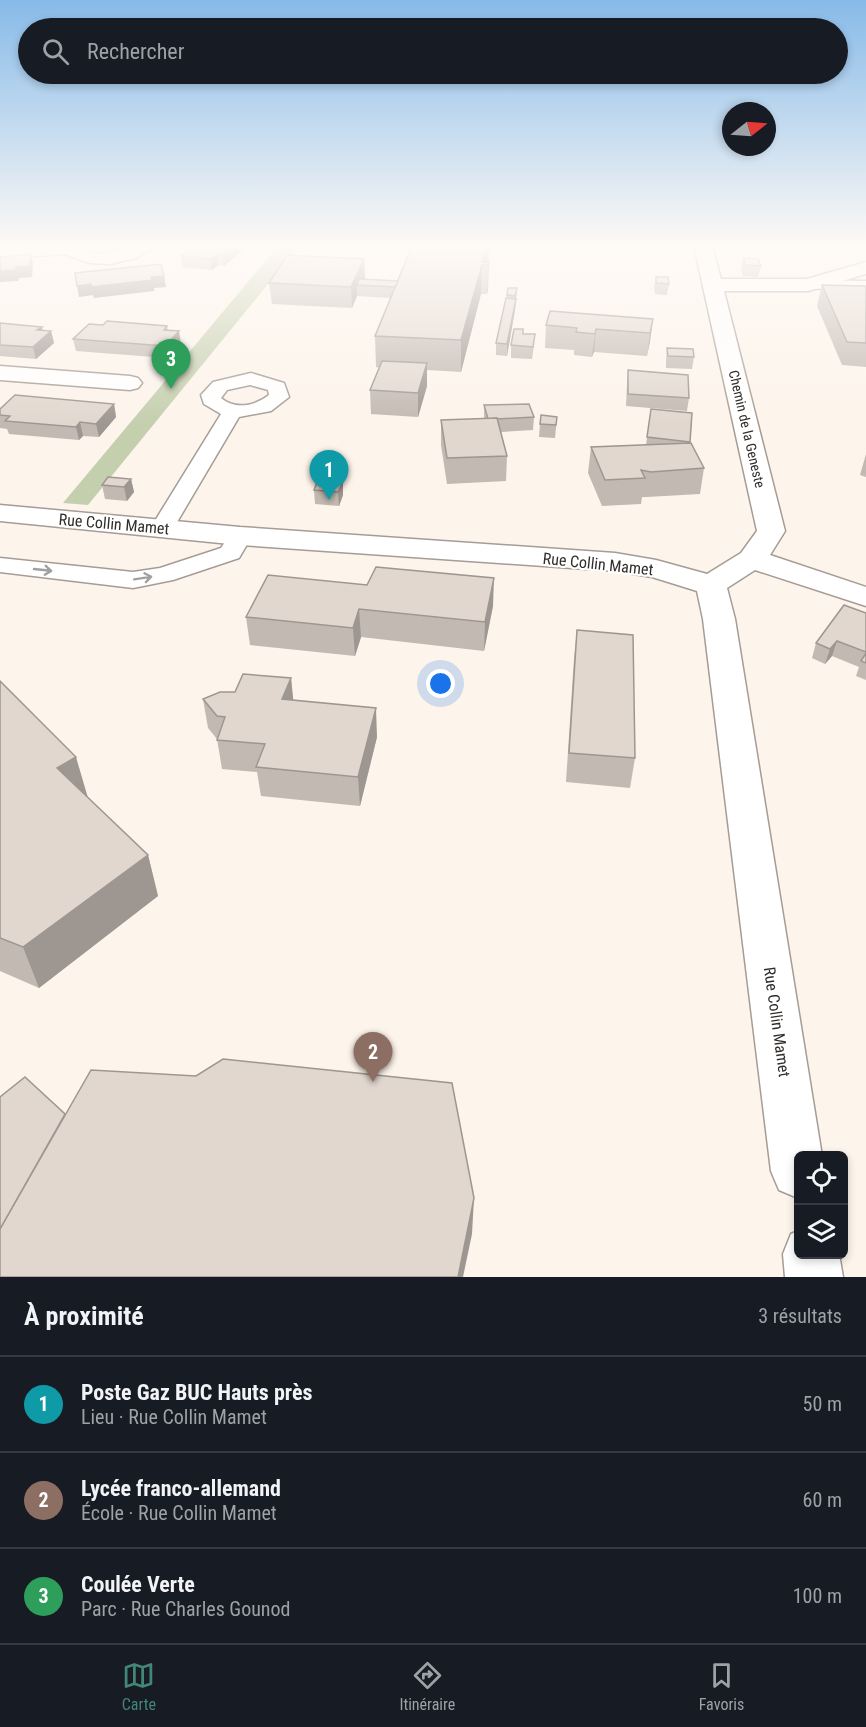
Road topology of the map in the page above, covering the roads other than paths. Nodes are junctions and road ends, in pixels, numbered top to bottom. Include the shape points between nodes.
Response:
1 (718, 306) edge
2 (0, 373) edge
3 (130, 383) dead end
4 (233, 410) dead end
5 (0, 513) edge
6 (162, 529) junction
7 (240, 536) junction
8 (752, 559) junction
9 (0, 565) edge
10 (711, 585) junction
11 (866, 597) edge
12 (795, 1151) edge
13 (812, 1259) edge
14 (814, 1277) edge

1 - 8 street, Chemin de la Geneste via 771,531
2 - 3 street
4 - 6 lane
5 - 6 street, Rue Collin Mamet
6 - 7 street, Rue Collin Mamet
9 -> 7 lane via 133,580 164,575 230,553
7 - 10 street, Rue Collin Mamet via 615,562
8 - 10 street, Chemin de la Geneste
8 - 11 street
10 - 12 street, Rue Collin Mamet
13 - 14 street

